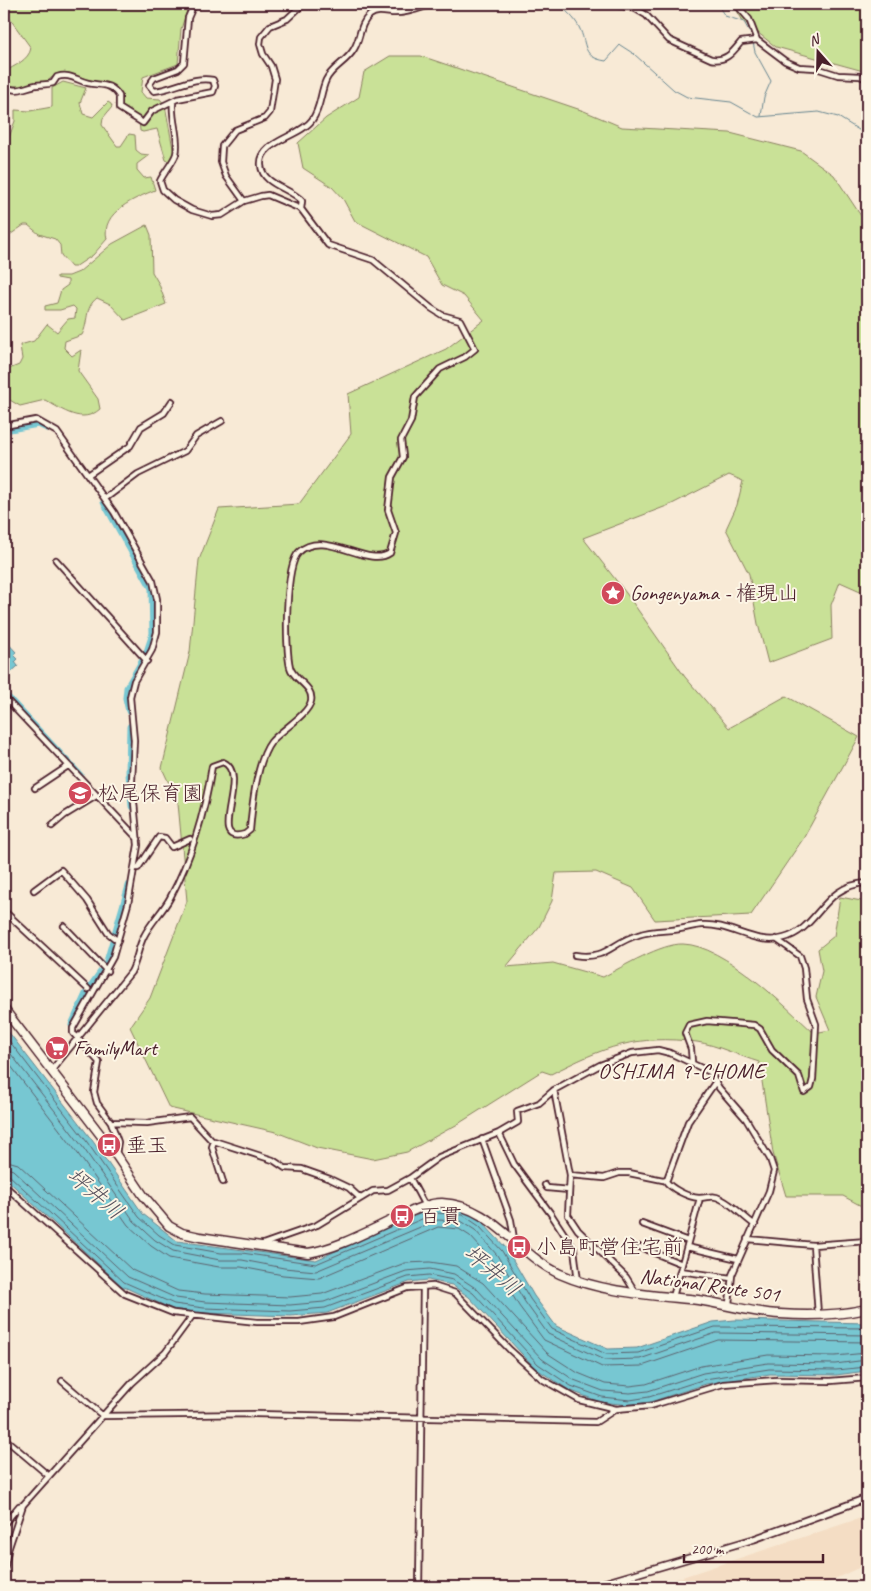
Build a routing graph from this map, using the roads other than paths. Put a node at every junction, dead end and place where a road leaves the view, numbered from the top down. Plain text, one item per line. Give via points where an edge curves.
1 (194, 4) edge
2 (303, 4) edge
3 (432, 4) edge
4 (612, 4) edge
5 (736, 4) edge
6 (757, 40) junction
7 (867, 79) edge
8 (4, 87) edge
9 (173, 103) junction
10 (244, 201) junction
11 (301, 210) junction
12 (172, 401) dead end
13 (222, 420) dead end
14 (4, 426) edge
15 (88, 475) junction
16 (106, 498) junction
17 (56, 560) dead end
18 (146, 660) junction
19 (4, 696) edge
20 (68, 766) junction
21 (35, 788) dead end
22 (96, 796) junction
23 (52, 826) dead end
24 (138, 839) junction
25 (190, 839) dead end
26 (135, 868) junction
27 (867, 883) edge
28 (34, 890) dead end
29 (4, 911) edge
30 (64, 926) dead end
31 (776, 939) junction
32 (116, 940) junction
33 (575, 955) dead end
34 (104, 969) junction
35 (88, 989) dead end
36 (4, 1009) edge
37 (78, 1040) junction
38 (692, 1062) junction
39 (51, 1071) junction
40 (716, 1081) junction
41 (554, 1090) junction
42 (111, 1122) junction
43 (499, 1133) junction
44 (482, 1139) junction
45 (213, 1142) junction
46 (116, 1155) junction
47 (570, 1175) junction
48 (410, 1178) junction
49 (665, 1180) junction
50 (223, 1182) dead end
51 (4, 1185) edge
52 (545, 1185) dead end
53 (569, 1190) junction
54 (360, 1198) junction
55 (700, 1198) junction
56 (425, 1206) junction
57 (642, 1224) dead end
58 (755, 1225) junction
59 (747, 1239) junction
60 (688, 1241) junction
61 (867, 1241) edge
62 (515, 1243) junction
63 (813, 1245) junction
64 (258, 1246) junction
65 (640, 1247) dead end
66 (687, 1247) junction
67 (738, 1259) junction
68 (682, 1264) junction
69 (680, 1271) junction
70 (731, 1278) junction
71 (578, 1281) junction
72 (423, 1286) junction
73 (636, 1293) junction
74 (673, 1297) junction
75 (729, 1304) junction
76 (867, 1309) edge
77 (818, 1314) junction
78 (193, 1316) junction
79 (867, 1378) edge
80 (62, 1382) dead end
81 (616, 1409) junction
82 (103, 1416) junction
83 (422, 1419) junction
84 (4, 1438) edge
85 (49, 1476) junction
86 (867, 1498) edge
87 (23, 1505) junction
88 (4, 1524) edge
89 (4, 1571) edge
90 (419, 1587) edge
91 (591, 1587) edge

1 - 9 street via 188,18 184,63 178,69 154,78 149,85 154,91 163,90 197,78 213,80 215,86 213,92 177,99
2 - 10 street via 287,20 270,26 261,37 263,54 275,79 270,112 264,118 235,130 222,146 221,162 226,176
3 - 11 street via 404,12 377,12 367,18 355,49 326,80 317,112 306,128 273,144 262,154 261,166 266,177 296,194 302,201
4 - 6 street via 634,8 670,40 711,59 727,57 741,42
5 - 6 street via 749,19
6 - 7 street via 799,67
8 - 9 street via 16,92 70,76 87,83 103,84 119,96 119,108 143,123 152,111
9 - 10 street via 177,145 175,156 160,181 163,190 192,210 212,216 222,215
10 - 11 street via 268,195
11 - 37 street via 328,245 373,260 431,308 460,320 475,349 440,369 414,397 412,421 401,440 402,457 392,477 388,510 396,533 390,553 380,557 315,544 305,547 292,562 287,625 290,668 307,688 311,702 266,750 253,794 250,830 245,834 234,835 228,832 226,825 232,799 232,768 223,762 212,766 205,807 188,860 170,899 145,934 131,972
12 - 15 street via 164,412 142,427 130,446
13 - 16 street via 196,436 185,451 138,474
14 - 15 street via 27,420 50,426 65,440
15 - 16 street
16 - 18 street via 156,588 157,632
17 - 18 street
18 - 24 street via 134,680 130,697 134,740 132,782
19 - 20 street
20 - 21 street
20 - 22 street
22 - 23 street
22 - 24 street
24 - 26 street
25 - 26 street via 172,848 165,838 158,837
26 - 32 street
27 - 31 street via 838,891 793,934
28 - 32 street via 61,870
29 - 35 street
30 - 34 street
31 - 33 street via 747,937 702,925 637,935 592,958
31 - 38 street via 800,956 804,968 807,999 816,1024 811,1087 804,1092 799,1076 772,1050 760,1028 754,1025 708,1021 689,1025 685,1033
32 - 34 street
34 - 37 street via 74,1028 73,1033
36 - 39 highway, National Route 501
37 - 39 street
37 - 42 street via 99,1062 94,1092 97,1103
38 - 40 street via 710,1072
38 - 41 street via 658,1050 632,1053 600,1065
39 - 46 highway, National Route 501
40 - 49 street via 688,1122
40 - 58 street via 746,1119 772,1165 773,1180
41 - 43 street via 539,1103 517,1111 518,1122
41 - 47 street
42 - 45 street via 148,1123 190,1117
42 - 46 street via 118,1142
43 - 44 street
43 - 71 street via 514,1164 574,1249
44 - 48 street via 439,1157
44 - 62 street via 511,1220
45 - 50 street
45 - 54 street via 273,1160 285,1168 302,1169 330,1179 349,1188
46 - 64 highway, National Route 501 via 169,1226 182,1233
47 - 49 street via 604,1178 629,1173
47 - 53 street
48 - 54 street via 388,1190 373,1191
48 - 56 street
49 - 55 street via 680,1192
51 - 78 street via 125,1294 173,1313
52 - 53 street via 547,1188
53 - 73 street via 570,1220 626,1277
54 - 64 street via 317,1225
55 - 58 street via 711,1195 719,1198 737,1207
55 - 60 street
56 - 62 highway, National Route 501 via 443,1203 472,1210 484,1216
56 - 64 highway, National Route 501 via 320,1251 308,1253
57 - 60 street
58 - 59 street
59 - 63 street
59 - 67 street
60 - 66 street
61 - 63 street
62 - 71 highway, National Route 501 via 547,1267
63 - 77 street
65 - 68 street
66 - 67 street
66 - 68 street
67 - 70 street
68 - 69 street
69 - 70 street
69 - 74 street
70 - 75 street
71 - 73 highway, National Route 501
72 - 78 street via 388,1294 324,1319 257,1322
72 - 81 street via 455,1293 542,1379 580,1400
72 - 83 street
73 - 74 highway, National Route 501
74 - 75 highway, National Route 501
75 - 77 highway, National Route 501 via 780,1314
76 - 77 highway, National Route 501
78 - 82 street via 165,1353
79 - 81 street via 723,1384 650,1406
80 - 82 street
81 - 83 street via 596,1422
82 - 83 street via 245,1414
82 - 85 street
83 - 90 street
84 - 85 street
85 - 87 street
86 - 91 street via 754,1539
87 - 88 street
87 - 89 street

